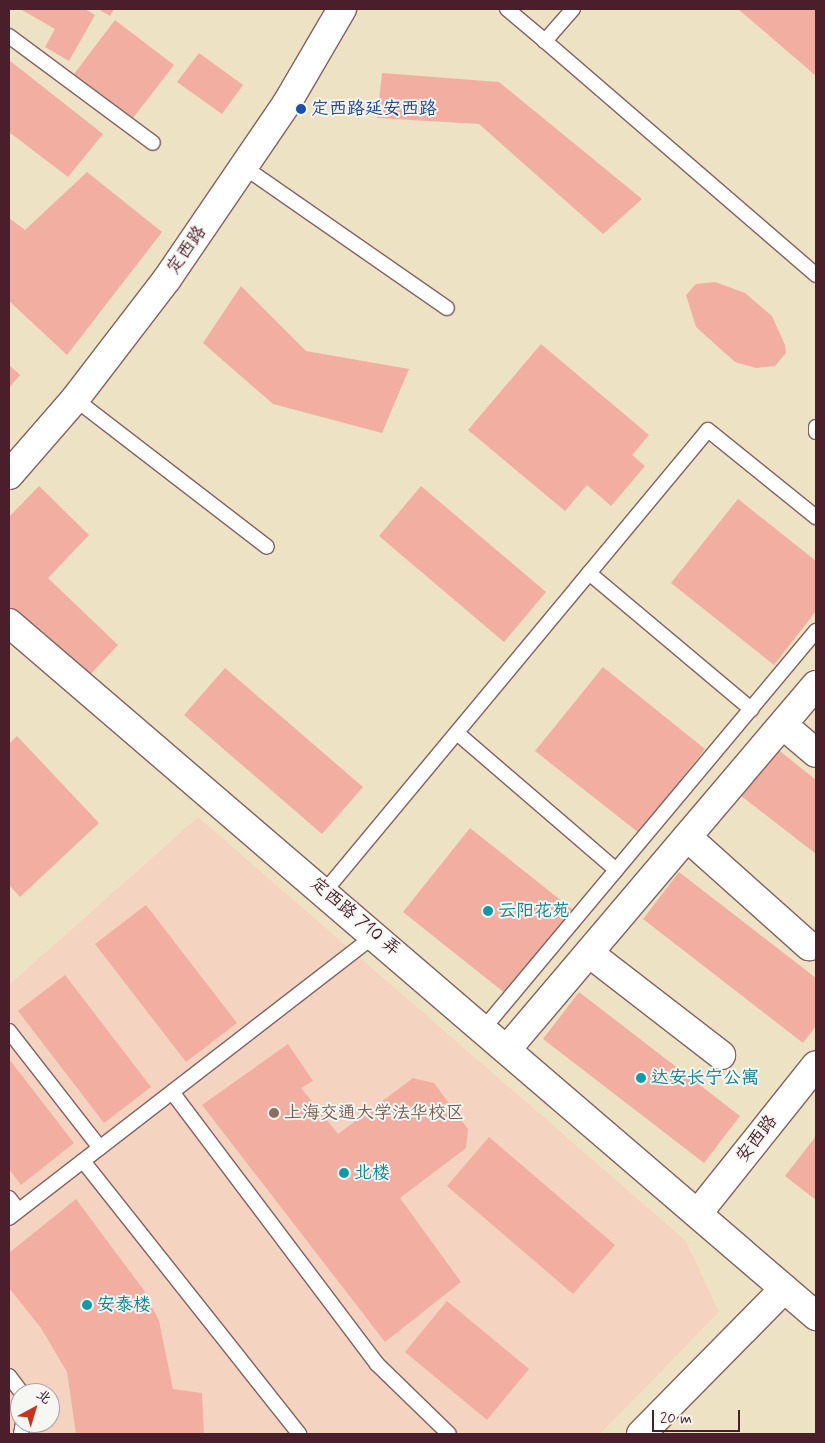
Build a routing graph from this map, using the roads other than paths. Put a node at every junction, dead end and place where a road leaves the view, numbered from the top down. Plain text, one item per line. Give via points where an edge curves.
1 (342, 9) edge
2 (507, 9) edge
3 (573, 9) edge
4 (9, 36) edge
5 (546, 41) junction
6 (153, 143) dead end
7 (244, 167) junction
8 (816, 275) edge
9 (447, 308) dead end
10 (75, 399) junction
11 (816, 426) edge
12 (816, 432) edge
13 (9, 475) edge
14 (816, 517) edge
15 (267, 547) dead end
16 (589, 573) junction
17 (9, 623) edge
18 (816, 631) edge
19 (816, 685) edge
20 (751, 709) junction
21 (783, 725) junction
22 (457, 732) junction
23 (816, 753) edge
24 (687, 837) junction
25 (616, 870) junction
26 (325, 891) junction
27 (376, 934) junction
28 (809, 946) dead end
29 (589, 953) junction
30 (484, 1028) junction
31 (9, 1031) edge
32 (508, 1048) junction
33 (721, 1055) dead end
34 (816, 1065) edge
35 (172, 1092) junction
36 (100, 1148) junction
37 (83, 1161) junction
38 (9, 1198) edge
39 (698, 1213) junction
40 (14, 1214) edge
41 (784, 1289) junction
42 (816, 1316) edge
43 (298, 1434) edge
44 (449, 1434) edge
45 (641, 1434) edge

1 - 7 street, 定西路
2 - 5 lane
3 - 5 lane
4 - 6 lane
5 - 8 lane
7 - 9 lane
7 - 10 street, 定西路 via 167,279
10 - 13 street, 定西路
10 - 15 lane
11 - 12 lane
14 - 16 lane via 708,430
16 - 20 lane
16 - 22 lane
17 - 26 street, 定西路 710 弄
18 - 20 lane
19 - 21 street
20 - 25 lane
21 - 23 street
21 - 24 street
22 - 25 lane
22 - 26 lane
24 - 28 street
24 - 29 street
25 - 30 lane
26 - 27 street, 定西路 710 弄
27 - 30 street, 定西路 710 弄
27 - 35 lane
29 - 32 street
29 - 33 street
30 - 32 street, 定西路 710 弄
31 - 36 lane
32 - 39 street, 定西路 710 弄
34 - 39 street, 安西路
35 - 36 lane
35 - 44 lane via 377,1364
36 - 37 lane
37 - 40 lane
37 - 43 lane
38 - 40 lane
39 - 41 street, 定西路 710 弄
41 - 42 street, 定西路 710 弄
41 - 45 street

